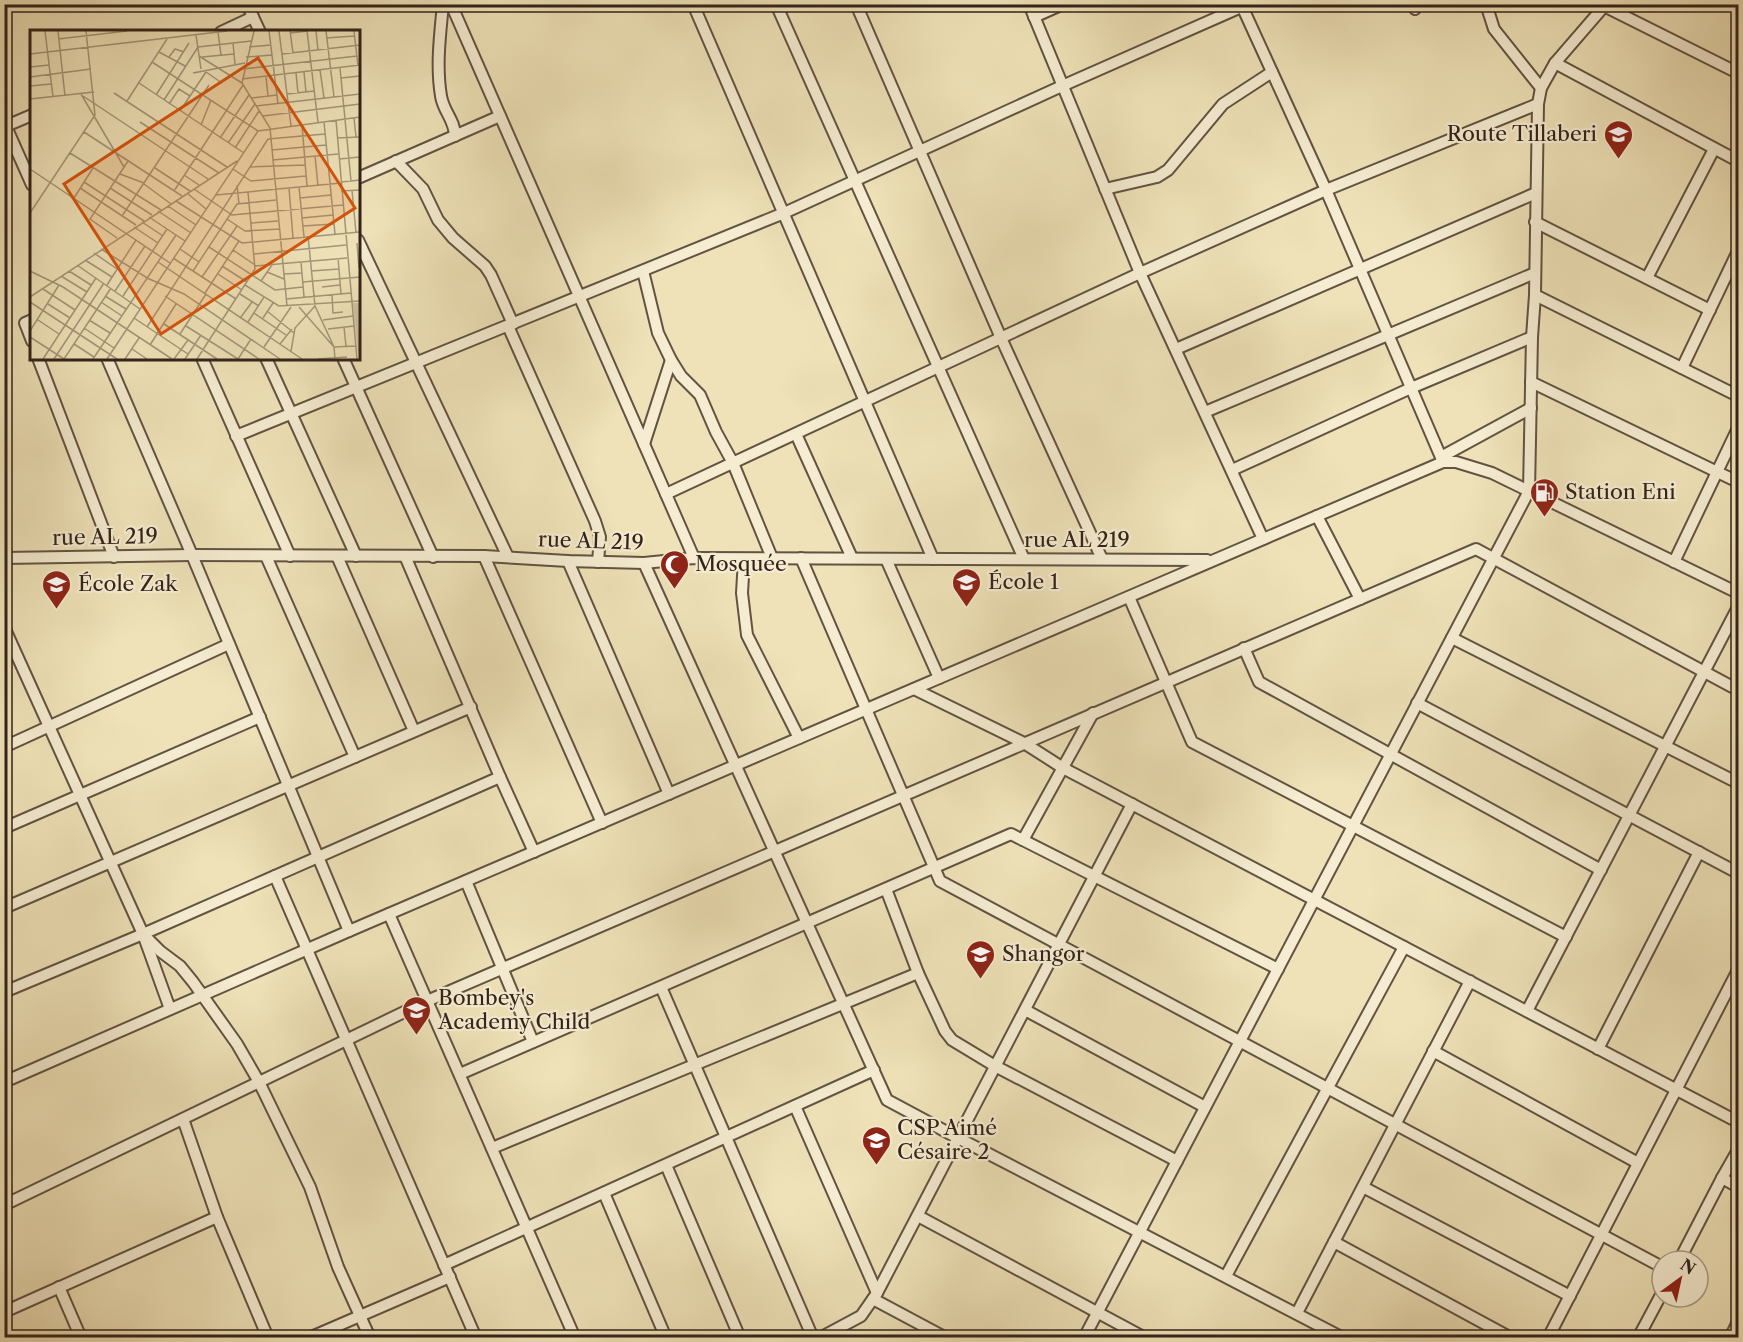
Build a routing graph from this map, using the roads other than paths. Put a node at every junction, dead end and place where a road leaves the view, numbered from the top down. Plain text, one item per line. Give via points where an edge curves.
1 (247, 4) edge
2 (443, 4) edge
3 (451, 4) edge
4 (693, 4) edge
5 (776, 4) edge
6 (856, 4) edge
7 (1029, 4) edge
8 (1063, 4) edge
9 (1486, 4) edge
10 (1605, 5) edge
11 (1244, 6) edge
12 (253, 17) junction
13 (1034, 17) junction
14 (225, 30) edge
15 (259, 30) edge
16 (1555, 63) junction
17 (1272, 72) junction
18 (1738, 73) edge
19 (1062, 86) junction
20 (1541, 88) junction
21 (1538, 104) junction
22 (30, 116) edge
23 (500, 116) junction
24 (5, 124) edge
25 (455, 136) junction
26 (1714, 149) junction
27 (920, 151) junction
28 (396, 161) junction
29 (1738, 161) edge
30 (360, 177) edge
31 (30, 180) edge
32 (855, 181) junction
33 (1105, 189) junction
34 (1326, 190) junction
35 (1536, 193) junction
36 (784, 213) junction
37 (1535, 222) junction
38 (360, 244) edge
39 (1738, 251) edge
40 (1360, 269) junction
41 (643, 271) junction
42 (1140, 273) junction
43 (1535, 273) junction
44 (1647, 278) junction
45 (1535, 295) junction
46 (579, 297) junction
47 (1710, 310) junction
48 (30, 321) edge
49 (510, 325) junction
50 (1388, 335) junction
51 (30, 336) edge
52 (1532, 337) junction
53 (1001, 338) junction
54 (1176, 349) junction
55 (39, 360) edge
56 (108, 360) edge
57 (203, 360) edge
58 (267, 360) edge
59 (344, 360) edge
60 (671, 360) junction
61 (417, 363) junction
62 (938, 368) junction
63 (1682, 368) junction
64 (1531, 382) junction
65 (356, 388) junction
66 (1411, 388) junction
67 (1738, 396) edge
68 (866, 401) junction
69 (1531, 408) junction
70 (1205, 412) junction
71 (291, 414) junction
72 (1738, 428) edge
73 (796, 434) junction
74 (236, 436) junction
75 (644, 444) junction
76 (1442, 459) junction
77 (733, 463) junction
78 (1232, 470) junction
79 (1718, 471) junction
80 (1738, 482) edge
81 (1529, 491) junction
82 (666, 494) junction
83 (1317, 516) junction
84 (1263, 539) junction
85 (192, 555) junction
86 (266, 556) junction
87 (290, 556) junction
88 (337, 556) junction
89 (356, 556) junction
90 (405, 556) junction
91 (433, 556) junction
92 (484, 556) junction
93 (114, 557) junction
94 (508, 557) junction
95 (4, 558) edge
96 (694, 558) junction
97 (772, 558) junction
98 (801, 558) junction
99 (852, 558) junction
100 (744, 559) junction
101 (886, 559) junction
102 (933, 559) junction
103 (1024, 559) junction
104 (1493, 559) junction
105 (1102, 560) junction
106 (1213, 560) junction
107 (567, 561) junction
108 (598, 562) junction
109 (1674, 562) junction
110 (644, 563) junction
111 (1738, 593) edge
112 (1129, 597) junction
113 (1360, 599) junction
114 (1738, 607) edge
115 (4, 627) edge
116 (1452, 638) junction
117 (229, 644) junction
118 (1244, 648) junction
119 (1705, 672) junction
120 (939, 678) junction
121 (1166, 682) junction
122 (914, 689) junction
123 (1738, 690) edge
124 (1418, 703) junction
125 (471, 707) junction
126 (866, 709) junction
127 (1094, 713) junction
128 (260, 717) junction
129 (50, 727) junction
130 (414, 731) junction
131 (799, 738) junction
132 (1024, 743) junction
133 (1666, 746) junction
134 (4, 747) edge
135 (1390, 755) junction
136 (355, 757) junction
137 (736, 765) junction
138 (1063, 768) junction
139 (500, 777) junction
140 (1738, 783) edge
141 (288, 785) junction
142 (669, 794) junction
143 (80, 795) junction
144 (903, 795) junction
145 (1132, 804) junction
146 (1630, 815) junction
147 (602, 822) junction
148 (1353, 826) junction
149 (4, 828) edge
150 (1023, 840) junction
151 (774, 851) junction
152 (534, 852) junction
153 (1699, 852) junction
154 (318, 857) junction
155 (111, 862) junction
156 (934, 868) junction
157 (1601, 870) junction
158 (1738, 873) edge
159 (275, 876) junction
160 (1095, 876) junction
161 (466, 881) junction
162 (886, 889) junction
163 (1314, 900) junction
164 (4, 908) edge
165 (389, 914) junction
166 (807, 923) junction
167 (349, 931) junction
168 (142, 934) junction
169 (1566, 937) junction
170 (1059, 945) junction
171 (1404, 947) junction
172 (307, 949) junction
173 (502, 968) junction
174 (1278, 969) junction
175 (1738, 970) edge
176 (918, 973) junction
177 (1470, 981) junction
178 (662, 987) junction
179 (4, 992) edge
180 (203, 995) junction
181 (428, 1000) junction
182 (843, 1004) junction
183 (170, 1009) junction
184 (1025, 1010) junction
185 (1527, 1011) junction
186 (346, 1040) junction
187 (1240, 1041) junction
188 (533, 1042) junction
189 (1598, 1049) junction
190 (1433, 1051) junction
191 (695, 1064) junction
192 (995, 1066) junction
193 (874, 1070) junction
194 (460, 1074) junction
195 (4, 1082) edge
196 (259, 1082) junction
197 (1328, 1088) junction
198 (1677, 1090) junction
199 (795, 1106) junction
200 (1205, 1107) junction
201 (183, 1119) junction
202 (1738, 1122) edge
203 (1395, 1124) junction
204 (726, 1137) junction
205 (958, 1138) junction
206 (492, 1148) junction
207 (1738, 1150) edge
208 (1177, 1161) junction
209 (1638, 1163) junction
210 (666, 1165) junction
211 (1722, 1178) junction
212 (1363, 1187) junction
213 (1738, 1187) edge
214 (604, 1193) junction
215 (4, 1205) edge
216 (918, 1216) junction
217 (217, 1217) junction
218 (527, 1228) junction
219 (1139, 1232) junction
220 (1602, 1234) junction
221 (1334, 1242) junction
222 (1685, 1249) edge
223 (1650, 1260) edge
224 (444, 1265) junction
225 (1226, 1276) junction
226 (450, 1277) junction
227 (59, 1287) junction
228 (875, 1296) junction
229 (1570, 1296) junction
230 (1653, 1309) edge
231 (4, 1312) edge
232 (1097, 1313) junction
233 (1297, 1313) junction
234 (361, 1315) junction
235 (1738, 1322) edge
236 (1326, 1334) edge
237 (81, 1338) edge
238 (268, 1338) edge
239 (309, 1338) edge
240 (370, 1338) edge
241 (476, 1338) edge
242 (575, 1338) edge
243 (666, 1338) edge
244 (740, 1338) edge
245 (813, 1338) edge
246 (820, 1338) edge
247 (946, 1338) edge
248 (1084, 1338) edge
249 (1145, 1338) edge
250 (1343, 1338) edge
251 (1511, 1338) edge
252 (1548, 1338) edge
253 (1638, 1338) edge
254 (1730, 1338) edge

1 - 12 street
2 - 25 street via 439,79 441,99 455,127
3 - 23 street
4 - 36 street
5 - 32 street
6 - 27 street
7 - 13 street
8 - 13 street
9 - 20 street via 1494,29
10 - 16 street
10 - 18 street
11 - 17 street
11 - 19 street
12 - 14 street
12 - 15 street
13 - 19 street
16 - 20 street
16 - 26 street
17 - 33 street via 1223,104 1167,170 1157,177
17 - 34 street
19 - 27 street
19 - 33 street
20 - 21 street
21 - 34 street
21 - 35 street
22 - 24 street
23 - 25 street
23 - 46 street
24 - 31 street
25 - 28 street
26 - 29 street
26 - 44 street
27 - 32 street
27 - 53 street
28 - 30 street
28 - 49 street via 423,189 438,220 453,238 485,266
32 - 36 street
32 - 62 street
33 - 42 street
34 - 40 street
34 - 42 street
35 - 37 street
35 - 40 street
36 - 41 street
36 - 68 street
37 - 43 street
37 - 44 street
38 - 61 street
39 - 47 street
40 - 50 street
40 - 54 street
41 - 46 street
41 - 60 street via 658,333
42 - 53 street
42 - 54 street
43 - 45 street
43 - 50 street
44 - 47 street
45 - 52 street
45 - 63 street
46 - 49 street
46 - 75 street
47 - 63 street
48 - 51 street via 25,323
49 - 61 street
49 - 108 street via 595,521 600,537
50 - 66 street
50 - 70 street
52 - 64 street
52 - 66 street
53 - 62 street
53 - 105 street
54 - 70 street
55 - 93 street
56 - 85 street
57 - 74 street
58 - 71 street
59 - 65 street
60 - 75 street
60 - 77 street via 700,395
61 - 65 street
61 - 94 street
62 - 68 street
62 - 103 street
63 - 67 street
64 - 69 street
64 - 79 street
65 - 71 street
65 - 91 street
66 - 76 street
66 - 78 street
68 - 73 street
68 - 102 street
69 - 76 street
69 - 81 street
70 - 78 street
71 - 74 street
71 - 89 street
72 - 79 street
73 - 77 street
73 - 99 street
74 - 87 street
75 - 82 street
76 - 81 street via 1492,473
76 - 83 street
77 - 82 street
77 - 97 street
78 - 84 street
79 - 80 street
79 - 109 street
81 - 104 street
81 - 109 street
82 - 96 street
83 - 84 street
83 - 113 street
84 - 106 street
85 - 86 street, rue AL 219
85 - 93 street, rue AL 219
85 - 117 street
86 - 87 street, rue AL 219
86 - 136 street
87 - 88 street, rue AL 219
88 - 89 street, rue AL 219
88 - 130 street
89 - 90 street, rue AL 219
90 - 91 street, rue AL 219
90 - 125 street
91 - 92 street, rue AL 219
92 - 94 street, rue AL 219
92 - 147 street
93 - 95 street, rue AL 219
94 - 107 street, rue AL 219
96 - 100 street, rue AL 219
96 - 110 street, rue AL 219
97 - 98 street, rue AL 219
97 - 100 street, rue AL 219
98 - 99 street, rue AL 219
98 - 126 street
99 - 101 street, rue AL 219
100 - 131 street via 742,593 747,635
101 - 102 street, rue AL 219
101 - 120 street
102 - 103 street, rue AL 219
103 - 105 street, rue AL 219
104 - 113 street via 1476,549
104 - 116 street
104 - 119 street
105 - 106 street, rue AL 219
106 - 112 street
107 - 108 street, rue AL 219
107 - 142 street
108 - 110 street, rue AL 219
109 - 111 street
110 - 137 street
112 - 120 street
112 - 121 street
113 - 118 street
114 - 119 street
115 - 129 street
116 - 124 street
116 - 133 street
117 - 128 street
117 - 129 street
118 - 121 street
118 - 135 street via 1259,682
119 - 123 street
119 - 133 street
120 - 122 street
121 - 127 street
121 - 148 street via 1192,742
122 - 126 street
122 - 132 street
124 - 135 street
124 - 146 street
125 - 130 street
125 - 139 street
126 - 131 street
126 - 144 street
127 - 132 street
127 - 138 street
128 - 141 street
128 - 143 street
129 - 134 street
129 - 143 street
130 - 136 street
131 - 137 street
132 - 138 street
132 - 144 street
133 - 140 street
133 - 146 street
135 - 148 street
135 - 157 street
136 - 141 street
137 - 142 street
137 - 151 street
138 - 145 street
138 - 150 street
139 - 152 street
139 - 154 street
141 - 154 street
141 - 155 street
142 - 147 street
143 - 149 street
143 - 155 street
144 - 151 street
144 - 156 street
145 - 160 street
145 - 163 street
146 - 153 street
146 - 157 street
147 - 152 street
148 - 163 street
148 - 169 street
150 - 156 street via 1011,834
150 - 160 street
151 - 166 street
151 - 173 street
152 - 161 street
153 - 158 street
153 - 189 street
154 - 159 street
154 - 167 street
155 - 164 street
155 - 168 street
156 - 162 street
156 - 170 street via 940,881
157 - 169 street
159 - 168 street
159 - 172 street
160 - 170 street
160 - 174 street
161 - 165 street
161 - 173 street
162 - 166 street
162 - 176 street
163 - 171 street
163 - 174 street
165 - 167 street
165 - 181 street
166 - 178 street
166 - 182 street
167 - 172 street
168 - 179 street
168 - 180 street via 180,966
168 - 183 street
169 - 185 street
170 - 184 street
170 - 187 street
171 - 177 street
171 - 197 street
172 - 180 street
172 - 186 street
173 - 181 street
173 - 188 street
174 - 187 street
175 - 198 street
176 - 182 street
176 - 192 street via 952,1040
177 - 185 street
177 - 190 street
178 - 188 street
178 - 191 street
180 - 183 street
180 - 196 street
181 - 186 street
181 - 194 street
182 - 191 street
182 - 193 street
183 - 195 street
184 - 192 street
184 - 200 street
185 - 189 street
186 - 196 street
186 - 224 street
187 - 197 street
187 - 200 street
188 - 194 street
189 - 198 street
190 - 203 street
190 - 209 street
191 - 204 street
191 - 206 street
192 - 205 street
192 - 208 street
193 - 199 street
193 - 205 street via 887,1100
194 - 206 street
196 - 201 street
196 - 234 street via 310,1187 338,1267
197 - 203 street
197 - 225 street
198 - 202 street
198 - 209 street
199 - 204 street
199 - 228 street
200 - 208 street
201 - 215 street
201 - 217 street
203 - 212 street
203 - 220 street
204 - 210 street
204 - 245 street
205 - 216 street
205 - 219 street
206 - 218 street
207 - 211 street
208 - 219 street
209 - 220 street
210 - 214 street
210 - 244 street
211 - 213 street
211 - 222 street
212 - 221 street
212 - 229 street
214 - 218 street
214 - 243 street
216 - 228 street
216 - 232 street
217 - 227 street
217 - 238 street
218 - 224 street
218 - 242 street
219 - 225 street
219 - 232 street
220 - 223 street
220 - 229 street
221 - 233 street
221 - 251 street
224 - 226 street
225 - 233 street
226 - 234 street
226 - 241 street
227 - 231 street
227 - 237 street
228 - 246 street via 861,1316
228 - 247 street
229 - 252 street
230 - 253 street
232 - 248 street
232 - 249 street
233 - 236 street
234 - 239 street
234 - 240 street
235 - 254 street
236 - 250 street

